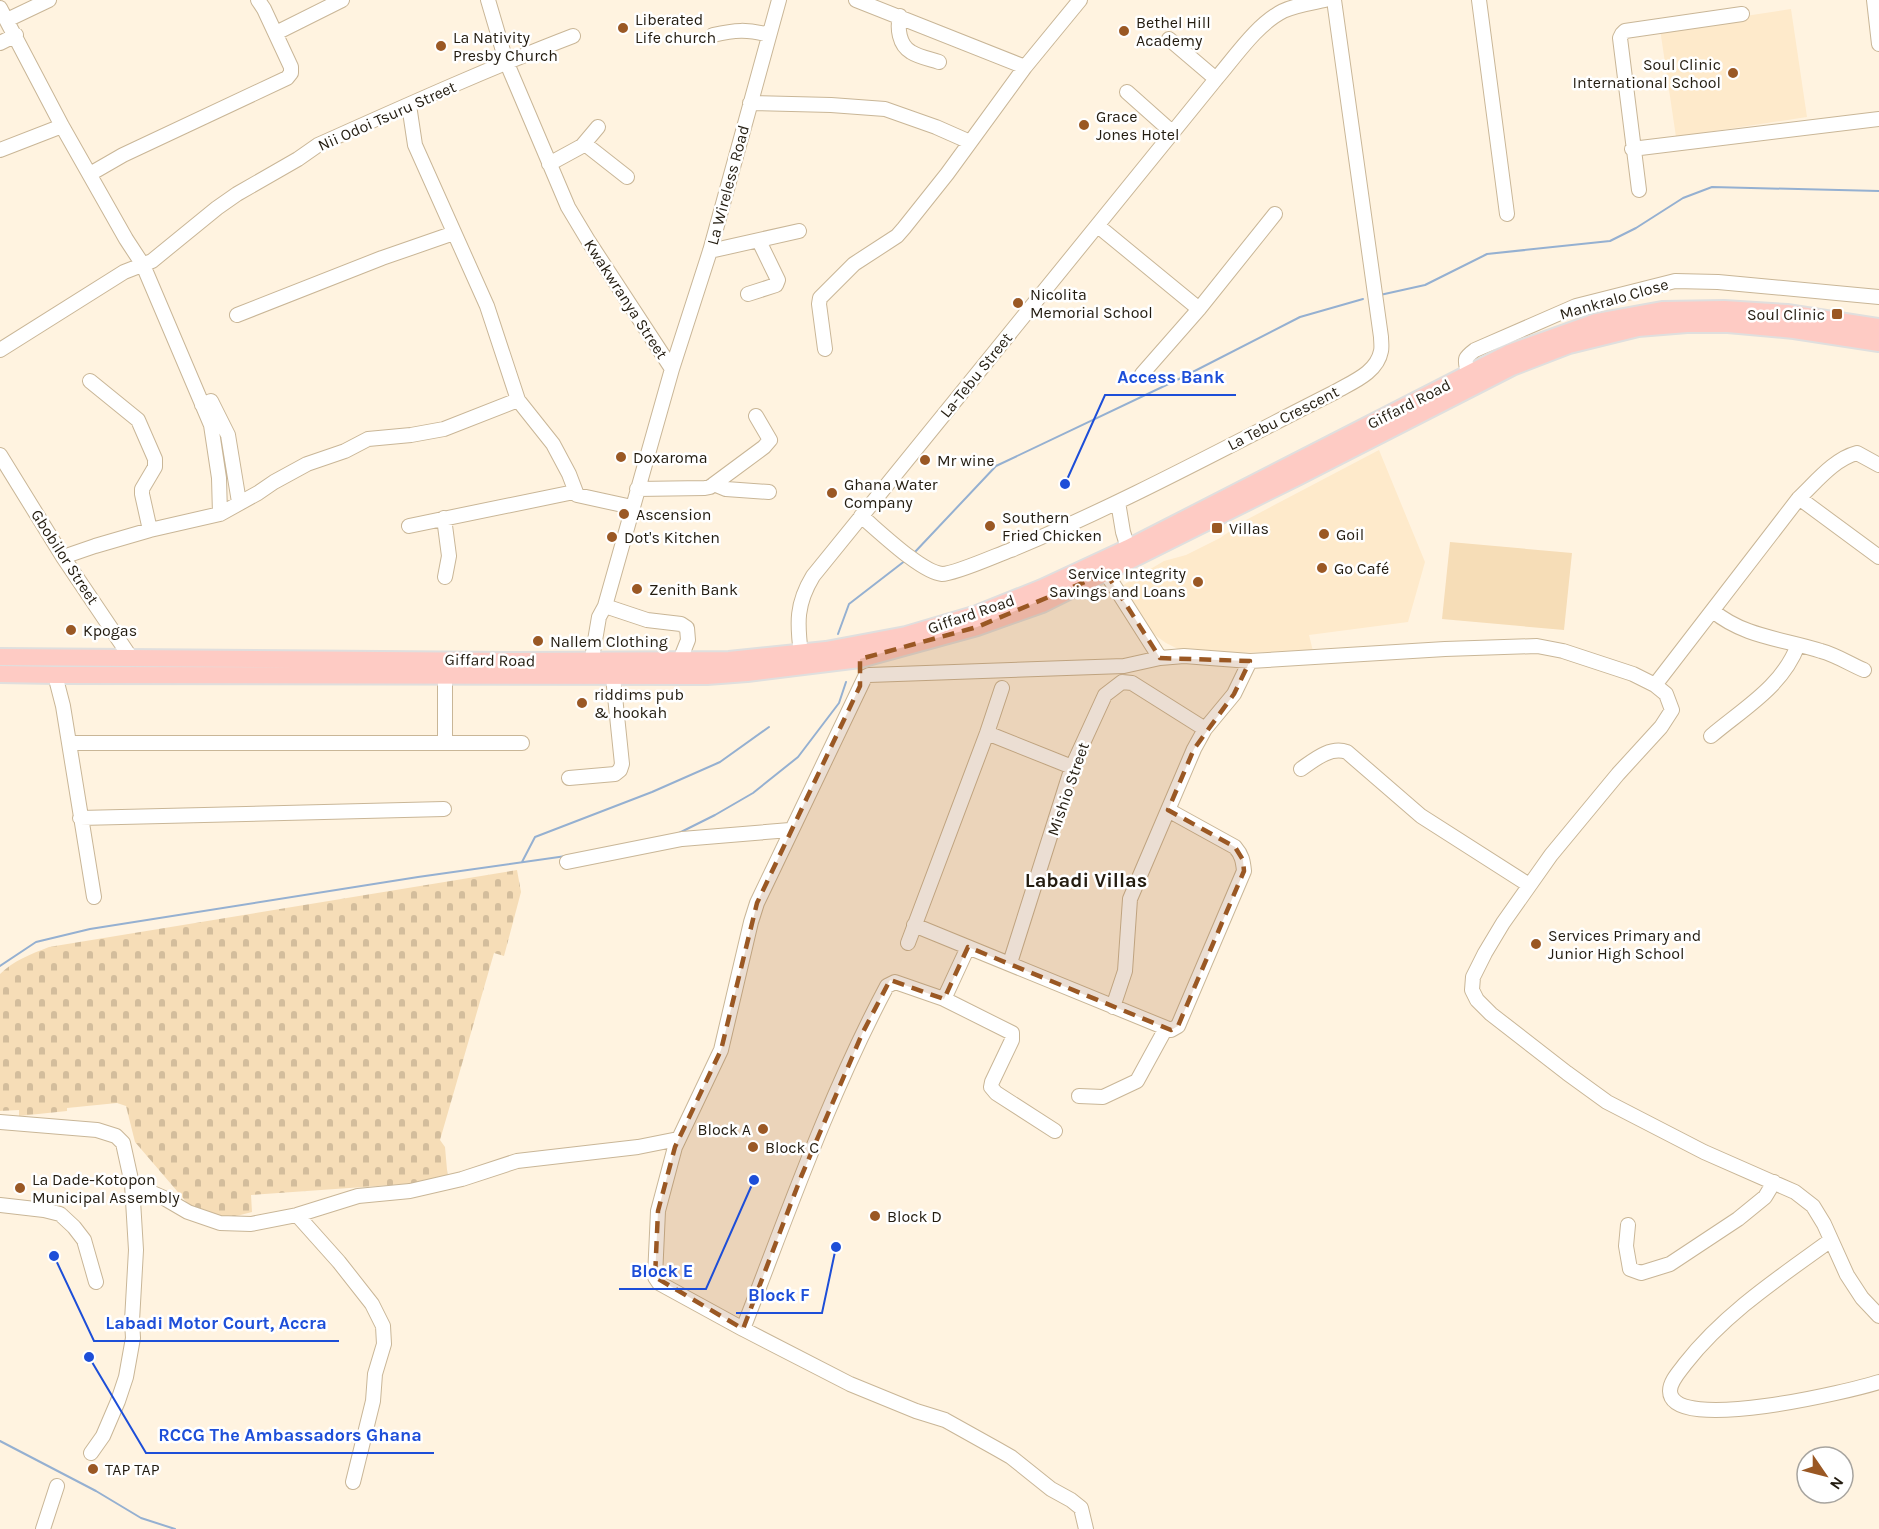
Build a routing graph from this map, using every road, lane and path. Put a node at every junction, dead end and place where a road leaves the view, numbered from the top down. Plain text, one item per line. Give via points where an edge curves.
1 (49, 0) edge
2 (258, 0) edge
3 (342, 0) edge
4 (488, 0) edge
5 (779, 0) edge
6 (856, 0) edge
7 (1080, 0) edge
8 (1324, 0) edge
9 (1334, 0) edge
10 (1479, 0) edge
11 (1874, 0) edge
12 (874, 3) edge
13 (1281, 6) edge
14 (4, 14) edge
15 (1742, 14) dead end
16 (900, 16) junction
17 (1877, 19) edge
18 (276, 33) junction
19 (16, 35) junction
20 (769, 35) junction
21 (573, 36) dead end
22 (713, 36) dead end
23 (1170, 39) dead end
24 (0, 43) edge
25 (1879, 44) edge
26 (506, 61) junction
27 (939, 62) dead end
28 (1025, 67) junction
29 (1216, 79) junction
30 (1127, 92) dead end
31 (750, 103) junction
32 (409, 105) junction
33 (1879, 119) edge
34 (62, 126) junction
35 (598, 127) dead end
36 (1173, 133) junction
37 (970, 142) junction
38 (585, 144) junction
39 (1632, 149) junction
40 (0, 150) edge
41 (549, 164) junction
42 (90, 174) junction
43 (627, 177) dead end
44 (1639, 190) dead end
45 (1275, 214) dead end
46 (1507, 214) dead end
47 (1098, 226) junction
48 (799, 231) dead end
49 (454, 233) junction
50 (759, 241) junction
51 (710, 251) junction
52 (143, 265) junction
53 (748, 294) dead end
54 (1879, 297) edge
55 (1199, 309) junction
56 (237, 315) dead end
57 (1879, 327) edge
58 (1879, 343) edge
59 (825, 349) dead end
60 (0, 350) edge
61 (672, 369) junction
62 (1142, 374) dead end
63 (1468, 374) junction
64 (90, 381) dead end
65 (518, 400) junction
66 (202, 405) junction
67 (756, 416) dead end
68 (2, 463) edge
69 (1879, 465) edge
70 (714, 484) junction
71 (637, 489) junction
72 (574, 492) junction
73 (769, 492) dead end
74 (1799, 498) junction
75 (239, 502) junction
76 (1118, 502) junction
77 (632, 507) junction
78 (220, 514) junction
79 (861, 516) junction
80 (444, 518) junction
81 (409, 526) dead end
82 (150, 530) junction
83 (1128, 548) junction
84 (63, 557) junction
85 (1879, 557) edge
86 (1106, 573) junction
87 (445, 577) dead end
88 (605, 606) junction
89 (1713, 611) junction
90 (1798, 645) junction
91 (801, 654) junction
92 (0, 657) edge
93 (131, 658) junction
94 (1160, 658) junction
95 (860, 659) junction
96 (680, 660) junction
97 (1250, 661) junction
98 (599, 669) junction
99 (1864, 670) dead end
100 (0, 674) edge
101 (55, 675) junction
102 (445, 677) junction
103 (861, 684) junction
104 (1655, 685) junction
105 (1002, 688) dead end
106 (1205, 729) junction
107 (987, 733) junction
108 (1711, 735) dead end
109 (445, 742) junction
110 (69, 743) junction
111 (522, 743) dead end
112 (1072, 767) junction
113 (1302, 769) dead end
114 (569, 778) dead end
115 (444, 809) dead end
116 (1168, 810) junction
117 (80, 818) junction
118 (790, 830) junction
119 (567, 862) dead end
120 (1529, 885) junction
121 (94, 897) dead end
122 (914, 925) junction
123 (908, 943) dead end
124 (968, 947) junction
125 (1010, 963) junction
126 (944, 999) junction
127 (1113, 1006) junction
128 (1166, 1028) junction
129 (1079, 1096) dead end
130 (0, 1122) edge
131 (1055, 1131) dead end
132 (678, 1139) junction
133 (1774, 1182) junction
134 (132, 1184) junction
135 (0, 1204) edge
136 (297, 1215) junction
137 (1628, 1225) dead end
138 (1831, 1240) junction
139 (96, 1282) dead end
140 (1879, 1316) edge
141 (743, 1329) junction
142 (1879, 1382) edge
143 (91, 1453) dead end
144 (353, 1482) dead end
145 (57, 1486) dead end
146 (43, 1529) edge
147 (1086, 1529) edge

1 - 14 street
2 - 18 street
3 - 18 street
4 - 26 street, Kwakwranya Street
5 - 20 street, La Wireless Road
6 - 12 street
7 - 28 street
8 - 13 street, La-Tebu Street
9 - 76 street, La Tebu Crescent via 1381,337 1376,364 1335,392
10 - 46 street
11 - 17 street
12 - 16 street
13 - 29 street, La-Tebu Street
14 - 19 street
15 - 39 street via 1622,33
16 - 27 street via 900,37 908,51
16 - 28 street
17 - 25 street
18 - 42 street via 291,67 287,78
19 - 24 street
19 - 34 street
20 - 22 street via 750,30
20 - 31 street, La Wireless Road
21 - 26 street, Nii Odoi Tsuru Street
23 - 29 street
26 - 32 street, Nii Odoi Tsuru Street
26 - 41 street, Kwakwranya Street
28 - 37 street
29 - 36 street, La-Tebu Street
30 - 36 street
31 - 37 street via 885,109
31 - 51 street, La Wireless Road
32 - 49 street via 415,146
32 - 52 street, Nii Odoi Tsuru Street via 318,145 237,194
33 - 39 street
34 - 40 street
34 - 42 street
35 - 38 street
36 - 47 street, La-Tebu Street
37 - 59 street via 897,236 854,264 820,298
38 - 41 street
38 - 43 street
39 - 44 street
41 - 61 street, Kwakwranya Street via 589,242
42 - 52 street
45 - 55 street
47 - 55 street
47 - 79 street, La-Tebu Street
48 - 50 street
49 - 56 street
49 - 65 street via 487,306
50 - 51 street
50 - 53 street via 778,280 776,285
51 - 61 street, La Wireless Road
52 - 60 street, Nii Odoi Tsuru Street via 124,272
52 - 66 street
54 - 63 street, Mankralo Close via 1675,281 1576,306 1475,350 1465,360
55 - 62 street
57 - 63 main road, Giffard Road via 1787,313 1662,310 1596,322 1558,334
58 - 86 main road, Giffard Road via 1794,330 1687,324 1638,328 1569,345 1512,367
61 - 71 street, Kwakwranya Street
63 - 83 main road, Giffard Road
64 - 82 street via 135,417 155,459 155,467 142,489
65 - 72 street via 553,444
65 - 75 street via 444,429 368,439 307,464
66 - 75 street via 211,401 228,435
66 - 78 street via 215,448
67 - 70 street via 770,440
68 - 84 street, Gbobilor Street
69 - 74 street via 1857,453 1847,455
70 - 71 street via 705,488
70 - 73 street via 726,489
71 - 77 street, Kwakwranya Street
72 - 77 street
72 - 80 street
74 - 85 street
74 - 89 street
75 - 78 street
76 - 79 street, La Tebu Crescent via 945,574 920,565
76 - 83 street
77 - 88 street, Kwakwranya Street
78 - 82 street
79 - 91 street, La-Tebu Street via 813,576 801,598 797,621
80 - 81 street
80 - 87 street via 449,556
82 - 84 street
83 - 91 main road, Giffard Road via 977,614 906,635
84 - 93 street, Gbobilor Street
86 - 94 street
86 - 95 main road, Giffard Road via 1042,604 977,627
88 - 96 street via 687,628 688,640
88 - 98 street, Kwakwranya Street
89 - 90 street via 1753,633
89 - 104 street
90 - 99 street via 1823,651
90 - 108 street via 1785,670 1757,700
91 - 96 main road, Giffard Road
92 - 93 main road, Giffard Road
93 - 98 main road, Giffard Road via 516,661
94 - 97 street
94 - 103 street via 1124,666 869,675
95 - 98 main road, Giffard Road via 707,676
95 - 103 street
96 - 98 main road, Giffard Road
97 - 104 street via 1537,646 1601,663
97 - 106 street via 1234,694
98 - 102 main road, Giffard Road
98 - 114 street, Kwakwranya Street via 622,764 615,774
100 - 101 main road, Giffard Road
101 - 102 main road, Giffard Road
101 - 110 street
102 - 109 street
103 - 118 street
104 - 120 street via 1666,694 1672,710
105 - 107 street
106 - 112 street, Mishio Street via 1132,683 1122,682 1105,695
106 - 116 street
107 - 112 street
107 - 122 street
109 - 110 street
109 - 111 street
110 - 117 street
112 - 125 street, Mishio Street
113 - 120 street via 1321,755 1340,749 1347,752 1421,816
115 - 117 street
116 - 127 street via 1130,899 1125,971
116 - 128 street via 1235,847 1244,871 1178,1026
117 - 121 street
118 - 119 street via 682,839
118 - 132 street via 754,913 721,1050
120 - 133 street via 1473,977 1472,990 1477,1000 1607,1102 1704,1152
122 - 123 street
122 - 124 street
124 - 125 street
124 - 126 street
125 - 127 street
126 - 131 street via 1012,1033 992,1087
126 - 141 street via 895,982 887,986 861,1034 801,1176
127 - 128 street
128 - 129 street via 1137,1081 1103,1097
130 - 134 street via 97,1130 116,1136 123,1143
132 - 136 street via 517,1161 462,1179 410,1191 358,1196
132 - 141 street via 658,1211 655,1277 659,1283
133 - 137 street via 1765,1197 1738,1219 1670,1264 1641,1273 1630,1269
133 - 138 street via 1813,1206
134 - 136 street via 220,1223 251,1224
134 - 143 street via 136,1250 133,1338 118,1401
135 - 139 street via 60,1214 84,1240
136 - 144 street via 372,1304 383,1326 384,1344
138 - 140 street via 1847,1275
138 - 142 street via 1744,1304 1699,1346 1676,1375 1670,1390 1672,1398 1691,1408 1716,1411 1783,1404
141 - 147 street via 850,1384 945,1420 1011,1457 1051,1490 1081,1508
145 - 146 street

